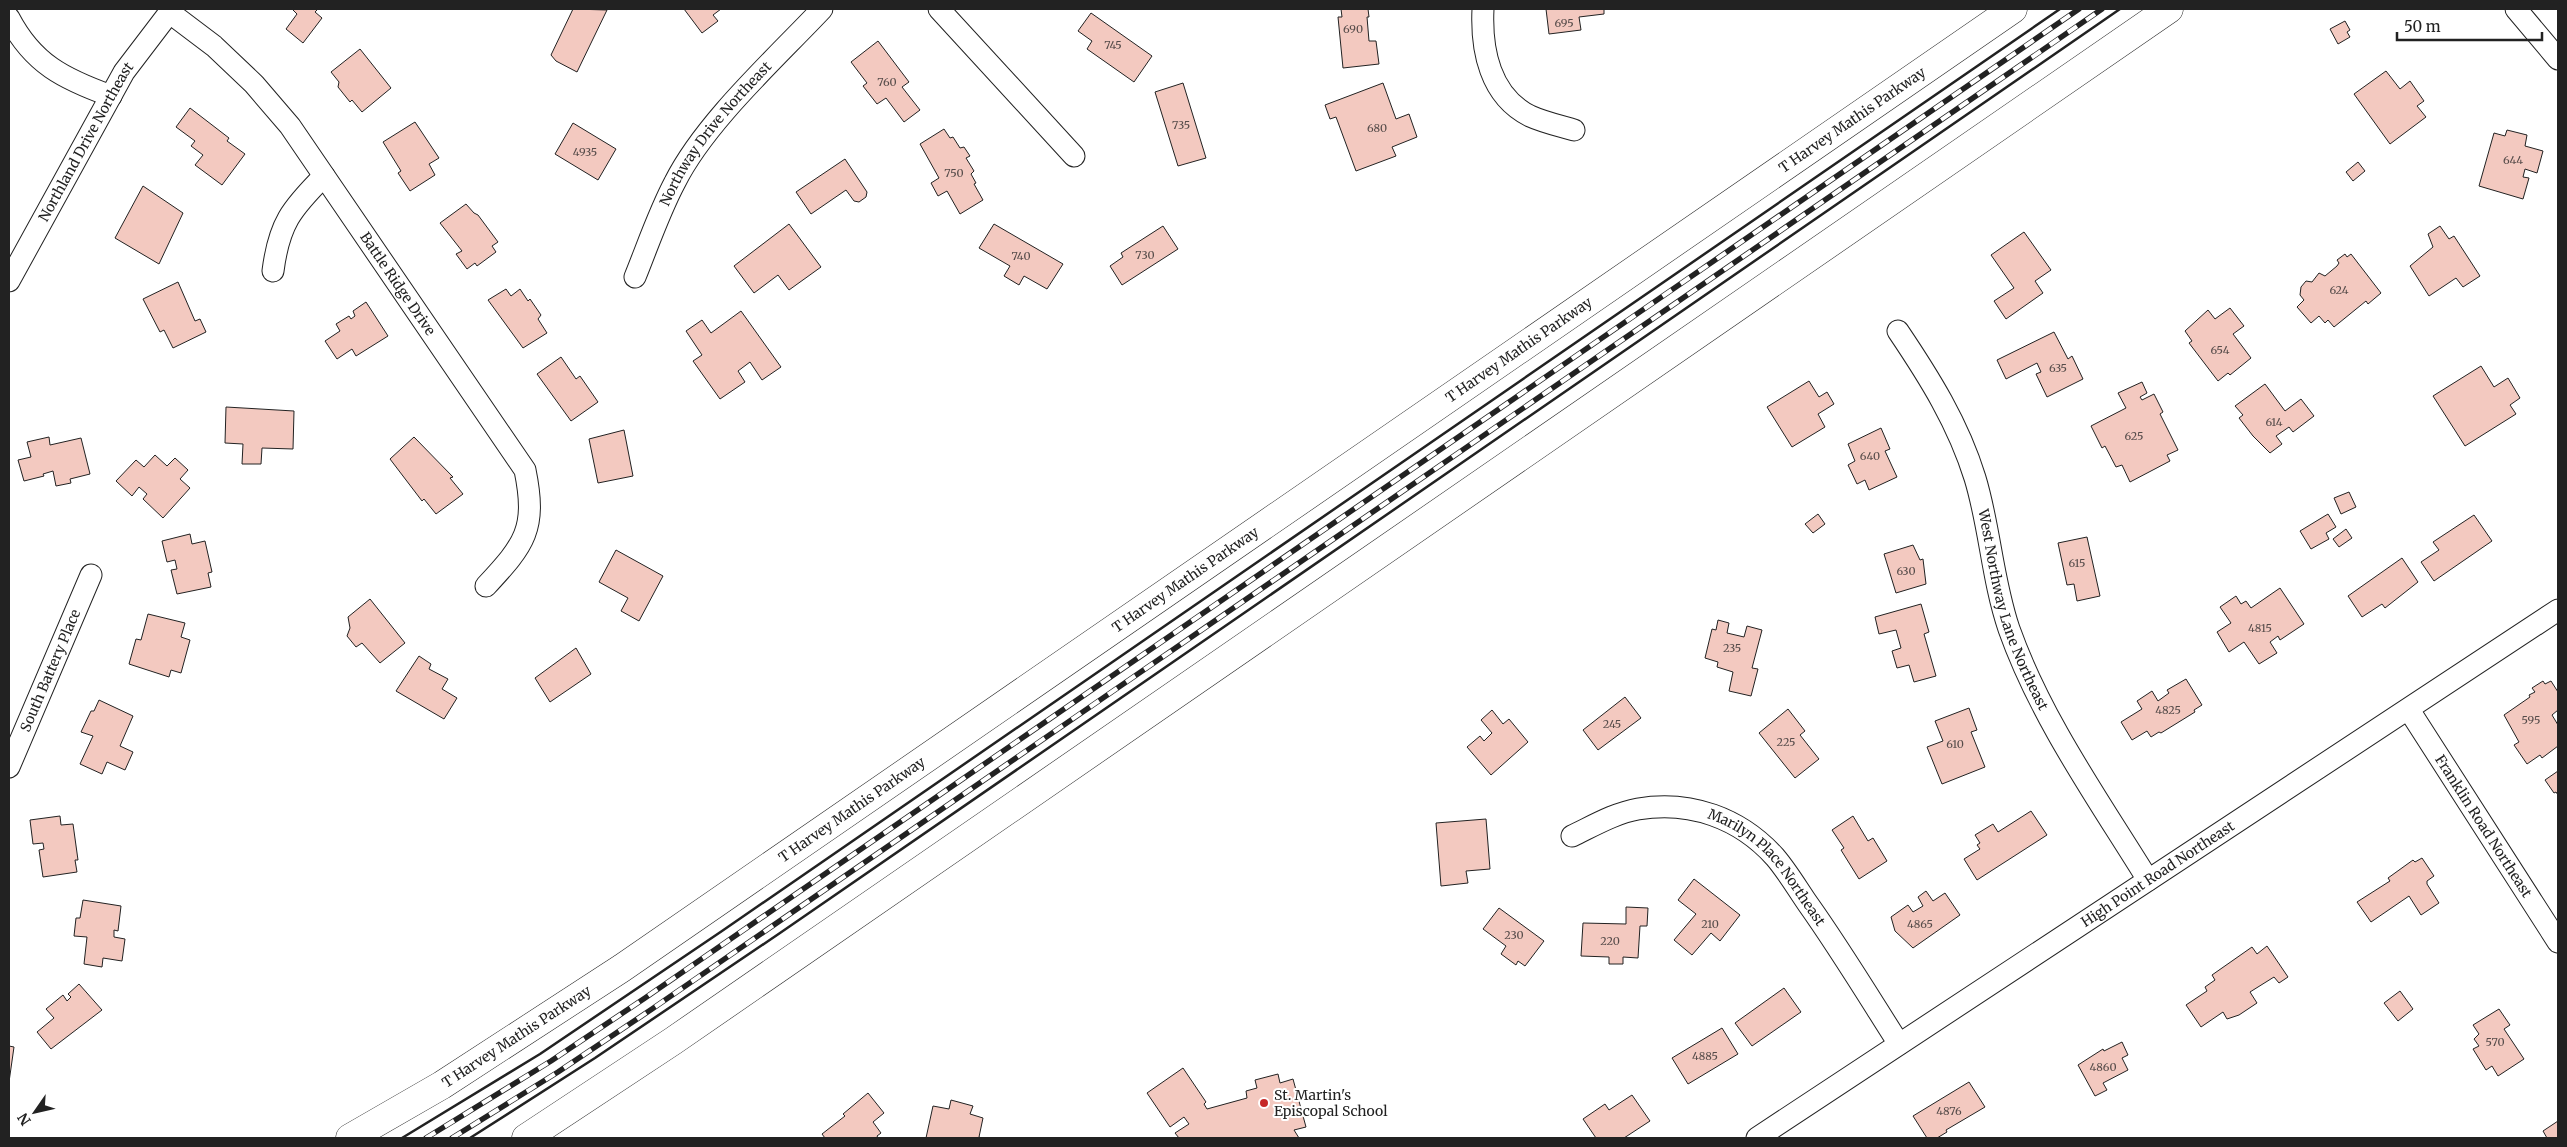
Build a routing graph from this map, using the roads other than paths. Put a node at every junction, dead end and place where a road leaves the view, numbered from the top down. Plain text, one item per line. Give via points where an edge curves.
1 (822, 9) edge
2 (939, 9) edge
3 (1483, 9) edge
4 (2013, 9) edge
5 (2169, 9) edge
6 (2516, 9) edge
7 (170, 10) edge
8 (9, 18) edge
9 (2558, 59) edge
10 (111, 96) junction
11 (1574, 130) dead end
12 (1074, 156) dead end
13 (324, 176) junction
14 (273, 271) dead end
15 (635, 277) dead end
16 (9, 281) edge
17 (1898, 331) dead end
18 (91, 574) dead end
19 (486, 586) dead end
20 (2558, 610) edge
21 (2409, 710) junction
22 (9, 767) edge
23 (1572, 836) dead end
24 (2148, 880) junction
25 (2558, 942) edge
26 (1898, 1044) junction
27 (350, 1138) edge
28 (526, 1138) edge
29 (1757, 1138) edge

1 - 15 street, Northway Drive Northeast via 700,143 675,181
2 - 12 street
3 - 11 street via 1482,28 1487,59 1498,89 1529,116
4 - 27 highway, T Harvey Mathis Parkway via 622,968 442,1085
5 - 28 highway via 672,1042
6 - 9 street
7 - 10 street, Northland Drive Northeast via 124,72
7 - 13 street, Battle Ridge Drive via 254,84 290,126
8 - 10 street via 19,38 43,64 71,81
10 - 16 street, Northland Drive Northeast
13 - 14 street via 286,219 277,243
13 - 19 street, Battle Ridge Drive via 525,470 531,501 526,532 514,556
17 - 24 street, West Northway Lane Northeast via 1950,415 1975,478 1997,588 2024,667 2057,733
18 - 22 street, South Battery Place
20 - 21 street, High Point Road Northeast
21 - 24 street, High Point Road Northeast
21 - 25 street, Franklin Road Northeast
23 - 26 street, Marilyn Place Northeast via 1613,816 1665,806 1697,809 1740,826 1776,858 1836,944
24 - 26 street, High Point Road Northeast
26 - 29 street, High Point Road Northeast

